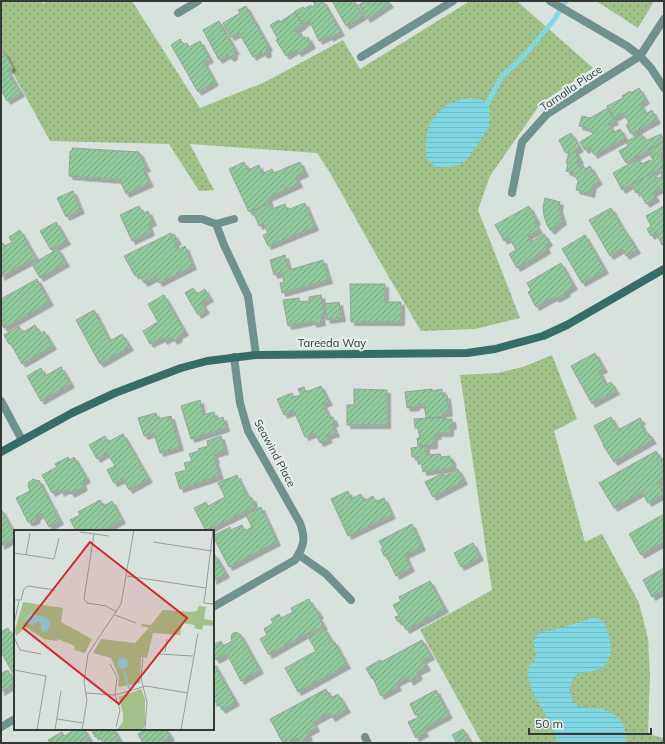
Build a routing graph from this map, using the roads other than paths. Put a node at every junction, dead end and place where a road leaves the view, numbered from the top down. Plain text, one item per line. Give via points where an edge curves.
1 (198, 1) edge
2 (453, 1) edge
3 (550, 1) edge
4 (178, 13) dead end
5 (664, 20) edge
6 (640, 56) junction
7 (361, 57) dead end
8 (664, 88) edge
9 (512, 193) dead end
10 (182, 219) dead end
11 (234, 219) dead end
12 (216, 224) junction
13 (664, 269) edge
14 (256, 354) junction
15 (234, 357) junction
16 (1, 402) edge
17 (22, 440) junction
18 (1, 452) edge
19 (299, 555) junction
20 (351, 600) dead end
21 (214, 606) edge
22 (14, 720) edge
23 (1, 727) edge

1 - 4 street
2 - 7 street
3 - 6 street
5 - 6 street
6 - 8 street
6 - 9 street, Tarnalla Place via 547,114 522,142
10 - 12 street via 202,219
11 - 12 street
12 - 14 street via 248,296
13 - 14 street, Tareeda Way via 567,325 543,336 495,349 467,353
14 - 15 street, Tareeda Way
15 - 17 street, Tareeda Way via 207,361 158,377 72,413
15 - 19 street, Seawind Place via 240,403 248,431 304,533
16 - 17 street
17 - 18 street, Tareeda Way
19 - 20 street via 326,574
19 - 21 street via 295,560
22 - 23 street

